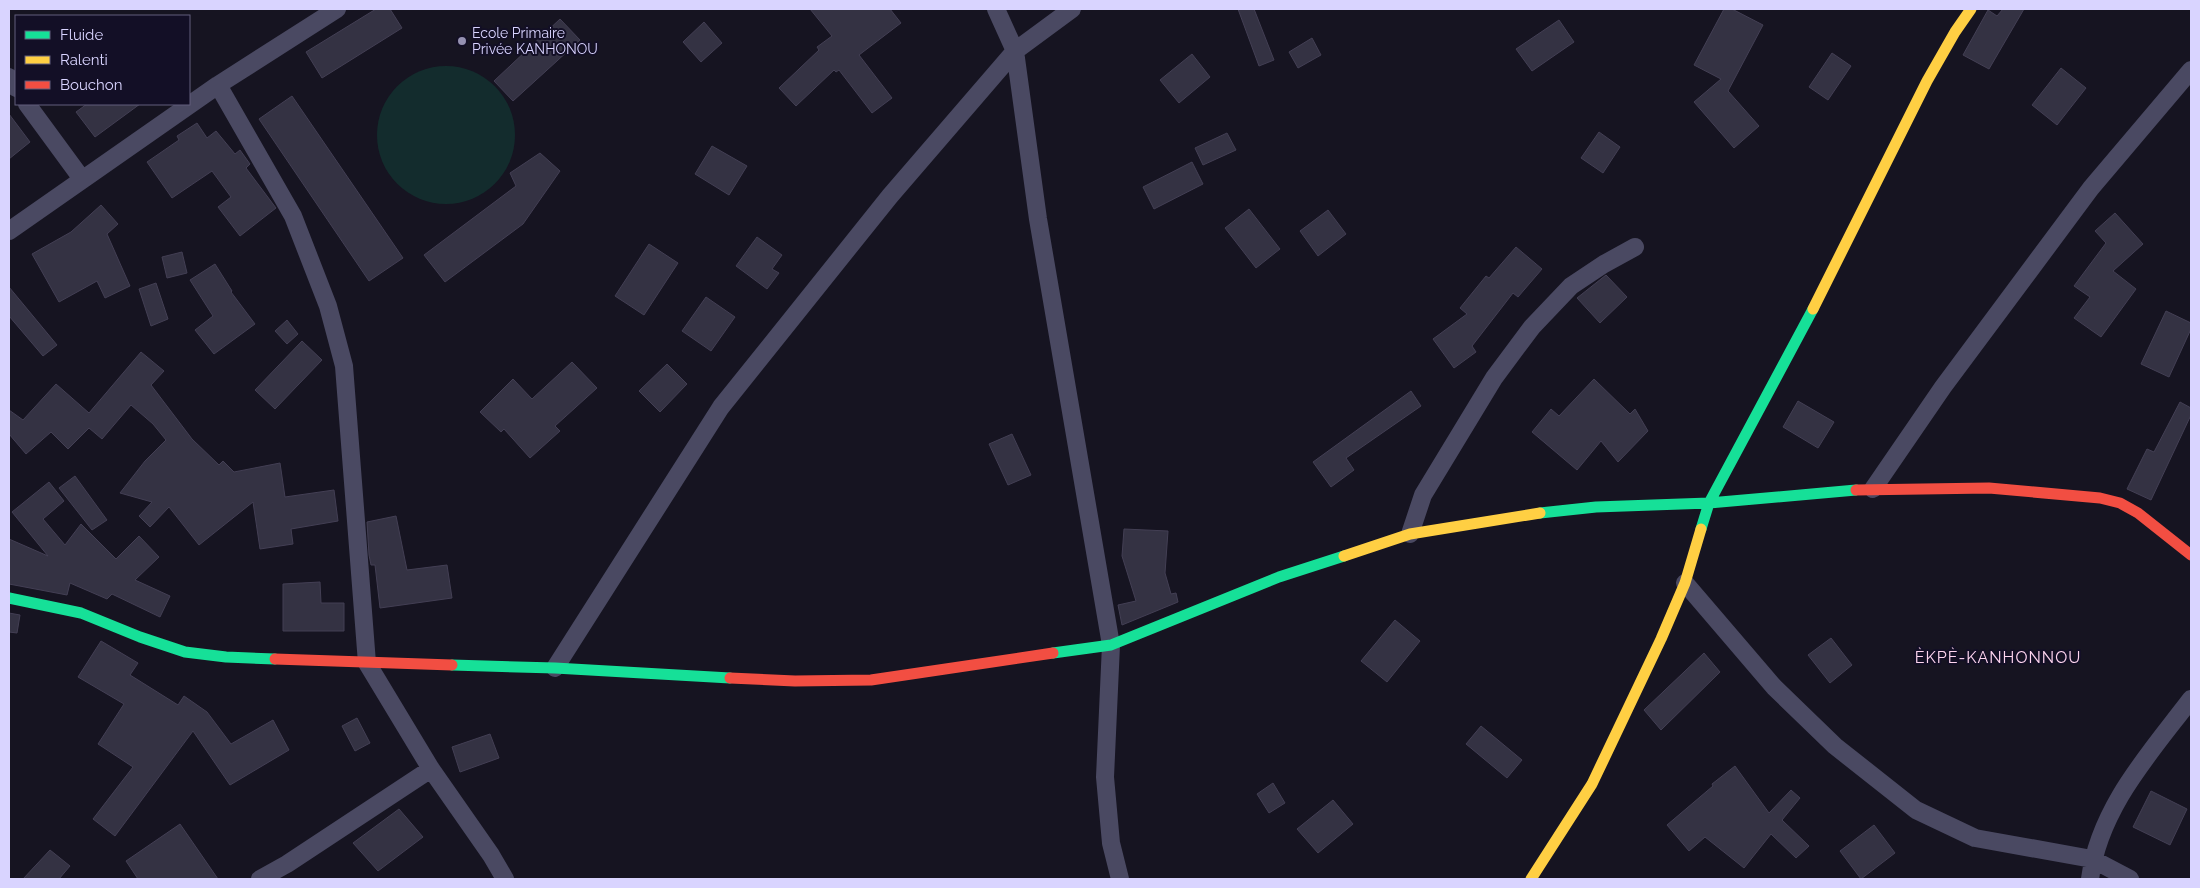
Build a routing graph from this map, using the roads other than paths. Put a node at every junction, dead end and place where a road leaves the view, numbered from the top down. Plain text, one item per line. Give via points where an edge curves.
1 (336, 9) edge
2 (996, 9) edge
3 (1072, 9) edge
4 (1971, 9) edge
5 (1015, 51) junction
6 (2191, 70) edge
7 (218, 85) junction
8 (190, 104) edge
9 (28, 105) edge
10 (189, 105) edge
11 (82, 179) junction
12 (9, 231) edge
13 (1635, 247) dead end
14 (1873, 489) junction
15 (1709, 502) junction
16 (1410, 534) junction
17 (2191, 554) edge
18 (1685, 584) junction
19 (9, 598) edge
20 (1111, 645) junction
21 (367, 663) junction
22 (555, 668) junction
23 (2191, 699) edge
24 (430, 769) junction
25 (2092, 859) junction
26 (260, 879) edge
27 (504, 879) edge
28 (1120, 879) edge
29 (1531, 879) edge
30 (2090, 879) edge
31 (2130, 879) edge

1 - 7 street
2 - 5 street
3 - 5 street
4 - 15 street via 1927,81 1823,290
5 - 20 street via 1038,219
5 - 22 street via 890,196 721,407
6 - 14 street via 2091,188 1943,387
7 - 8 street
7 - 21 street via 293,216 328,306 344,366
9 - 11 street
10 - 11 street
11 - 12 street
13 - 16 street via 1571,286 1532,327 1494,378 1423,495
14 - 15 street
14 - 17 street via 1989,488 2100,498 2120,503 2138,513
15 - 16 street via 1596,506
15 - 18 street
16 - 20 street via 1280,577
18 - 25 street via 1774,687 1835,746 1916,810 1975,838
18 - 29 street via 1592,784
19 - 21 street via 81,613 185,652 226,657
20 - 22 street via 871,680 795,681
20 - 28 street via 1105,777 1112,843
21 - 22 street
21 - 24 street
23 - 25 street via 2145,757 2116,802
24 - 26 street
24 - 27 street via 491,855
25 - 30 street
25 - 31 street

